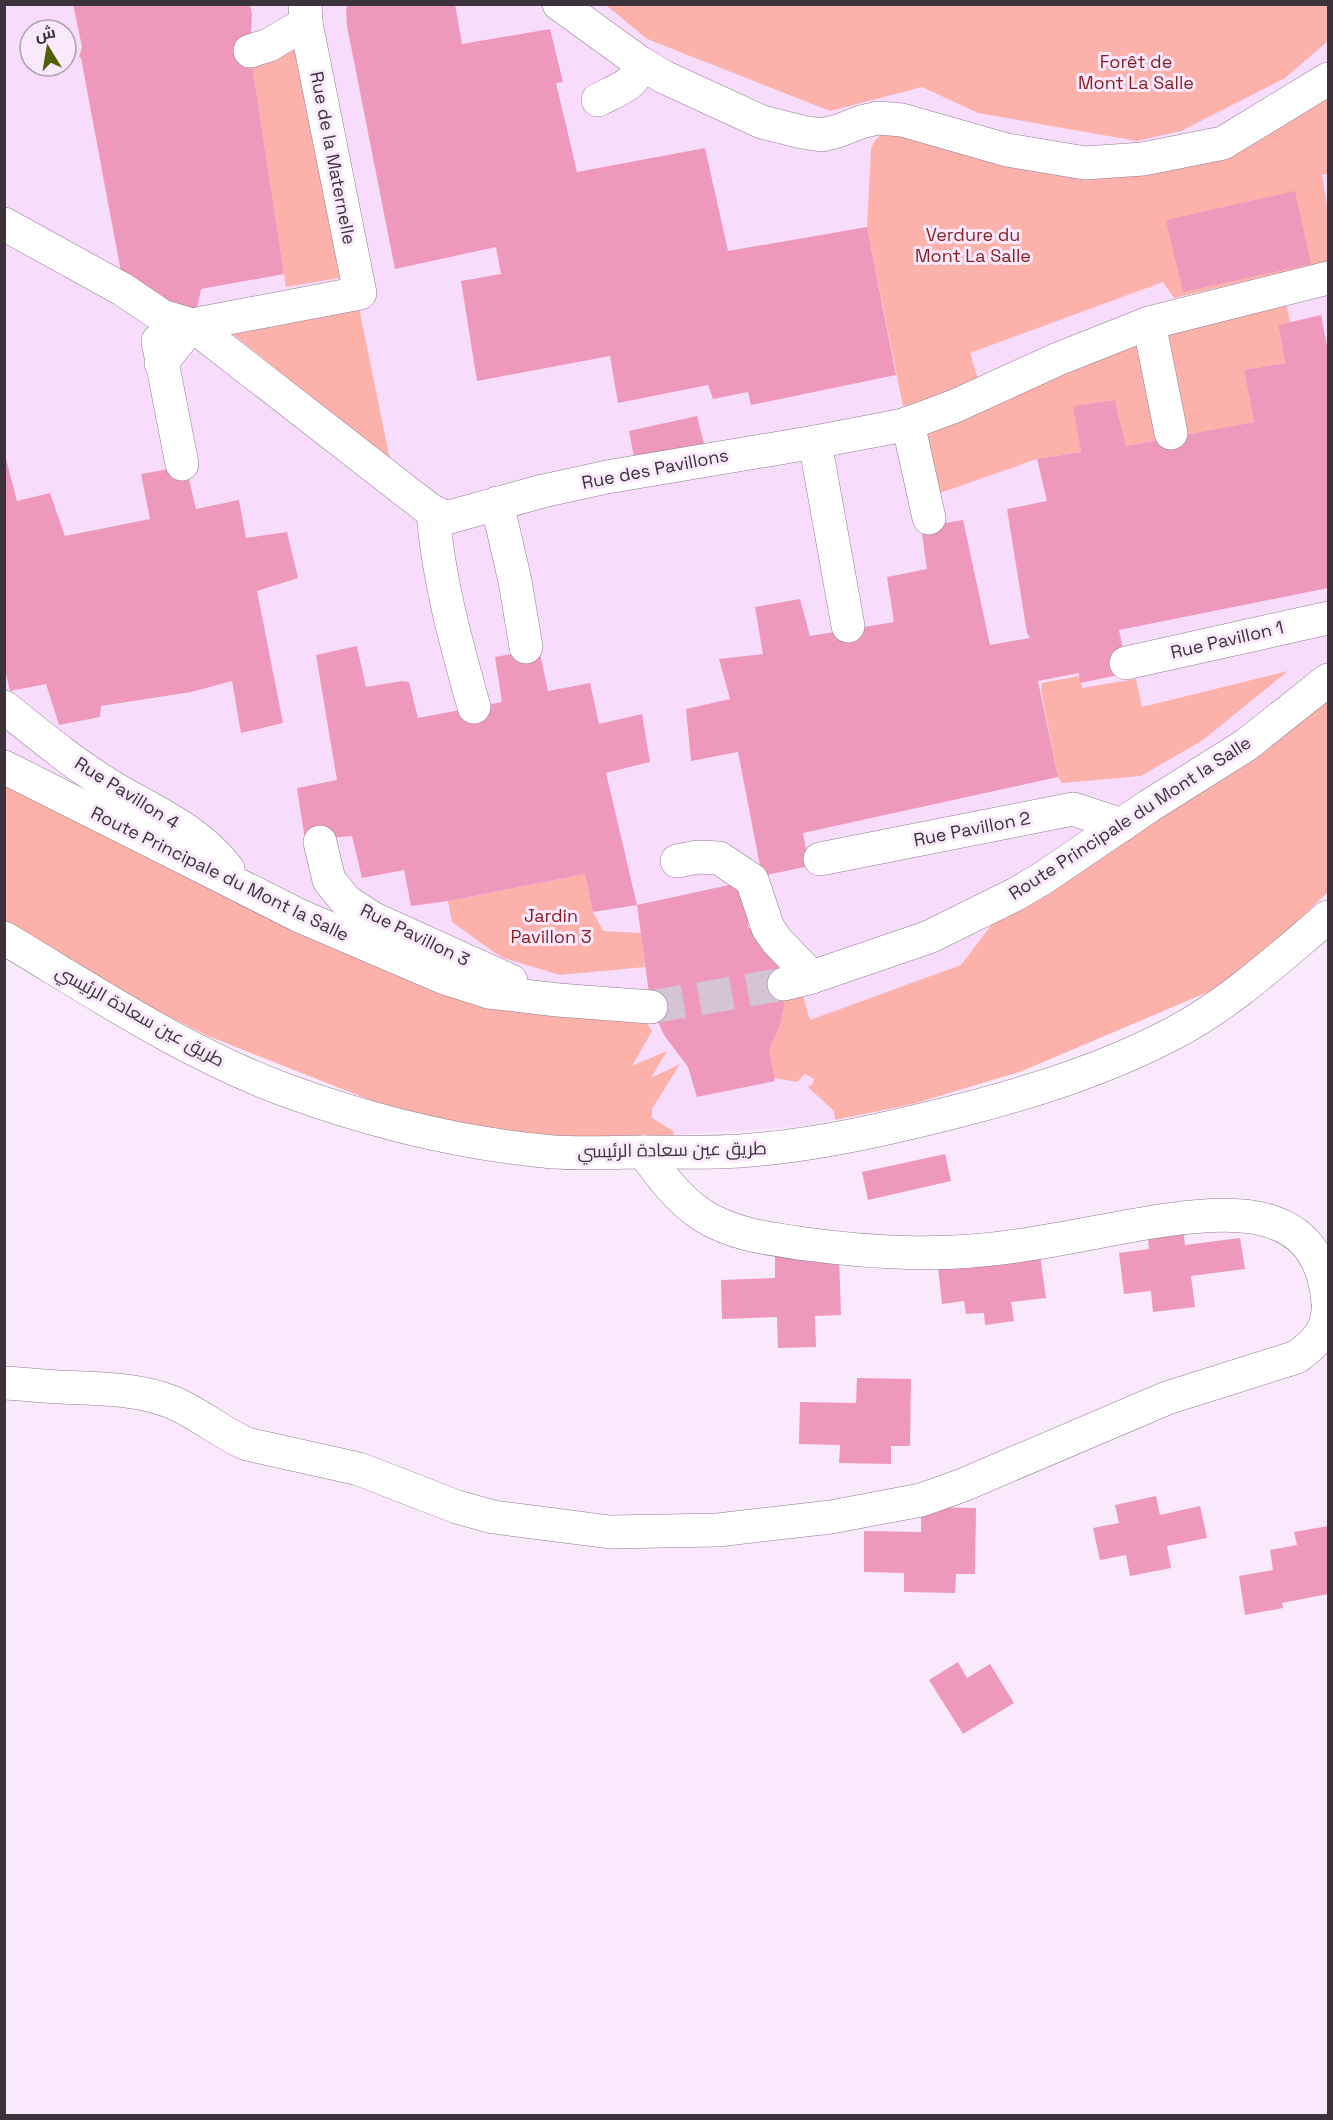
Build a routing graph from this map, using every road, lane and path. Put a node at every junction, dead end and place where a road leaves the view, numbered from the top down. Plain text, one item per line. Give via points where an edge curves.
1 (559, 4) edge
2 (306, 14) edge
3 (250, 51) dead end
4 (639, 62) junction
5 (1329, 79) edge
6 (598, 100) dead end
7 (4, 224) edge
8 (1329, 278) edge
9 (156, 312) junction
10 (1149, 322) junction
11 (192, 325) junction
12 (161, 363) junction
13 (908, 423) junction
14 (1171, 433) dead end
15 (815, 442) junction
16 (182, 464) dead end
17 (497, 503) junction
18 (433, 512) junction
19 (929, 518) dead end
20 (1329, 618) edge
21 (849, 626) dead end
22 (526, 647) dead end
23 (1126, 663) dead end
24 (1329, 680) edge
25 (4, 707) edge
26 (474, 707) dead end
27 (4, 766) edge
28 (1122, 825) junction
29 (320, 842) dead end
30 (820, 859) dead end
31 (677, 861) dead end
32 (241, 886) junction
33 (1329, 917) edge
34 (4, 938) edge
35 (544, 998) junction
36 (651, 1007) tunnel mouth
37 (644, 1152) junction
38 (1329, 1303) edge
39 (1329, 1310) edge
40 (4, 1383) edge

1 - 4 street
2 - 3 street via 269,45
2 - 11 street, Rue de la Maternelle via 360,293
4 - 5 street via 762,122 802,132 822,135 878,118 902,120 1007,150 1085,163 1143,159 1223,143
4 - 6 street via 638,72 630,83
7 - 9 street
8 - 10 street, Rue des Pavillons via 1292,301
9 - 11 street
9 - 12 street
10 - 13 street, Rue des Pavillons
10 - 14 street
11 - 12 street
11 - 18 street
12 - 16 street
13 - 15 street, Rue des Pavillons
13 - 19 street
15 - 17 street, Rue des Pavillons via 607,477
15 - 21 street
17 - 18 street, Rue des Pavillons via 446,518
17 - 22 street
18 - 26 street via 454,636
20 - 23 street, Rue Pavillon 1
24 - 28 street, Route Principale du Mont la Salle via 1246,745
25 - 32 street, Rue Pavillon 4 via 112,787 170,818 206,844
27 - 32 street, Route Principale du Mont la Salle
28 - 30 street, Rue Pavillon 2 via 1073,809
28 - 31 street, Route Principale du Mont la Salle via 1016,894 929,937 798,980 768,928 752,880 719,858
29 - 35 street, Rue Pavillon 3 via 329,880 346,901 372,918
32 - 35 street, Route Principale du Mont la Salle via 300,916 445,978 489,992
33 - 37 street, طريق عين سعادة الرئيسي via 1211,1011 1093,1070 983,1104 830,1139 738,1151
34 - 37 street, طريق عين سعادة الرئيسي via 162,1032 234,1069 291,1092 387,1123 479,1142 566,1153
35 - 36 street, Route Principale du Mont la Salle
37 - 38 street via 657,1171 701,1214 738,1232 874,1252 968,1252 1193,1216 1267,1220 1309,1244 1324,1274
39 - 40 street via 1321,1336 1297,1357 1167,1398 963,1485 921,1500 831,1517 718,1530 610,1532 493,1517 359,1469 247,1444 174,1403 148,1395 116,1389

